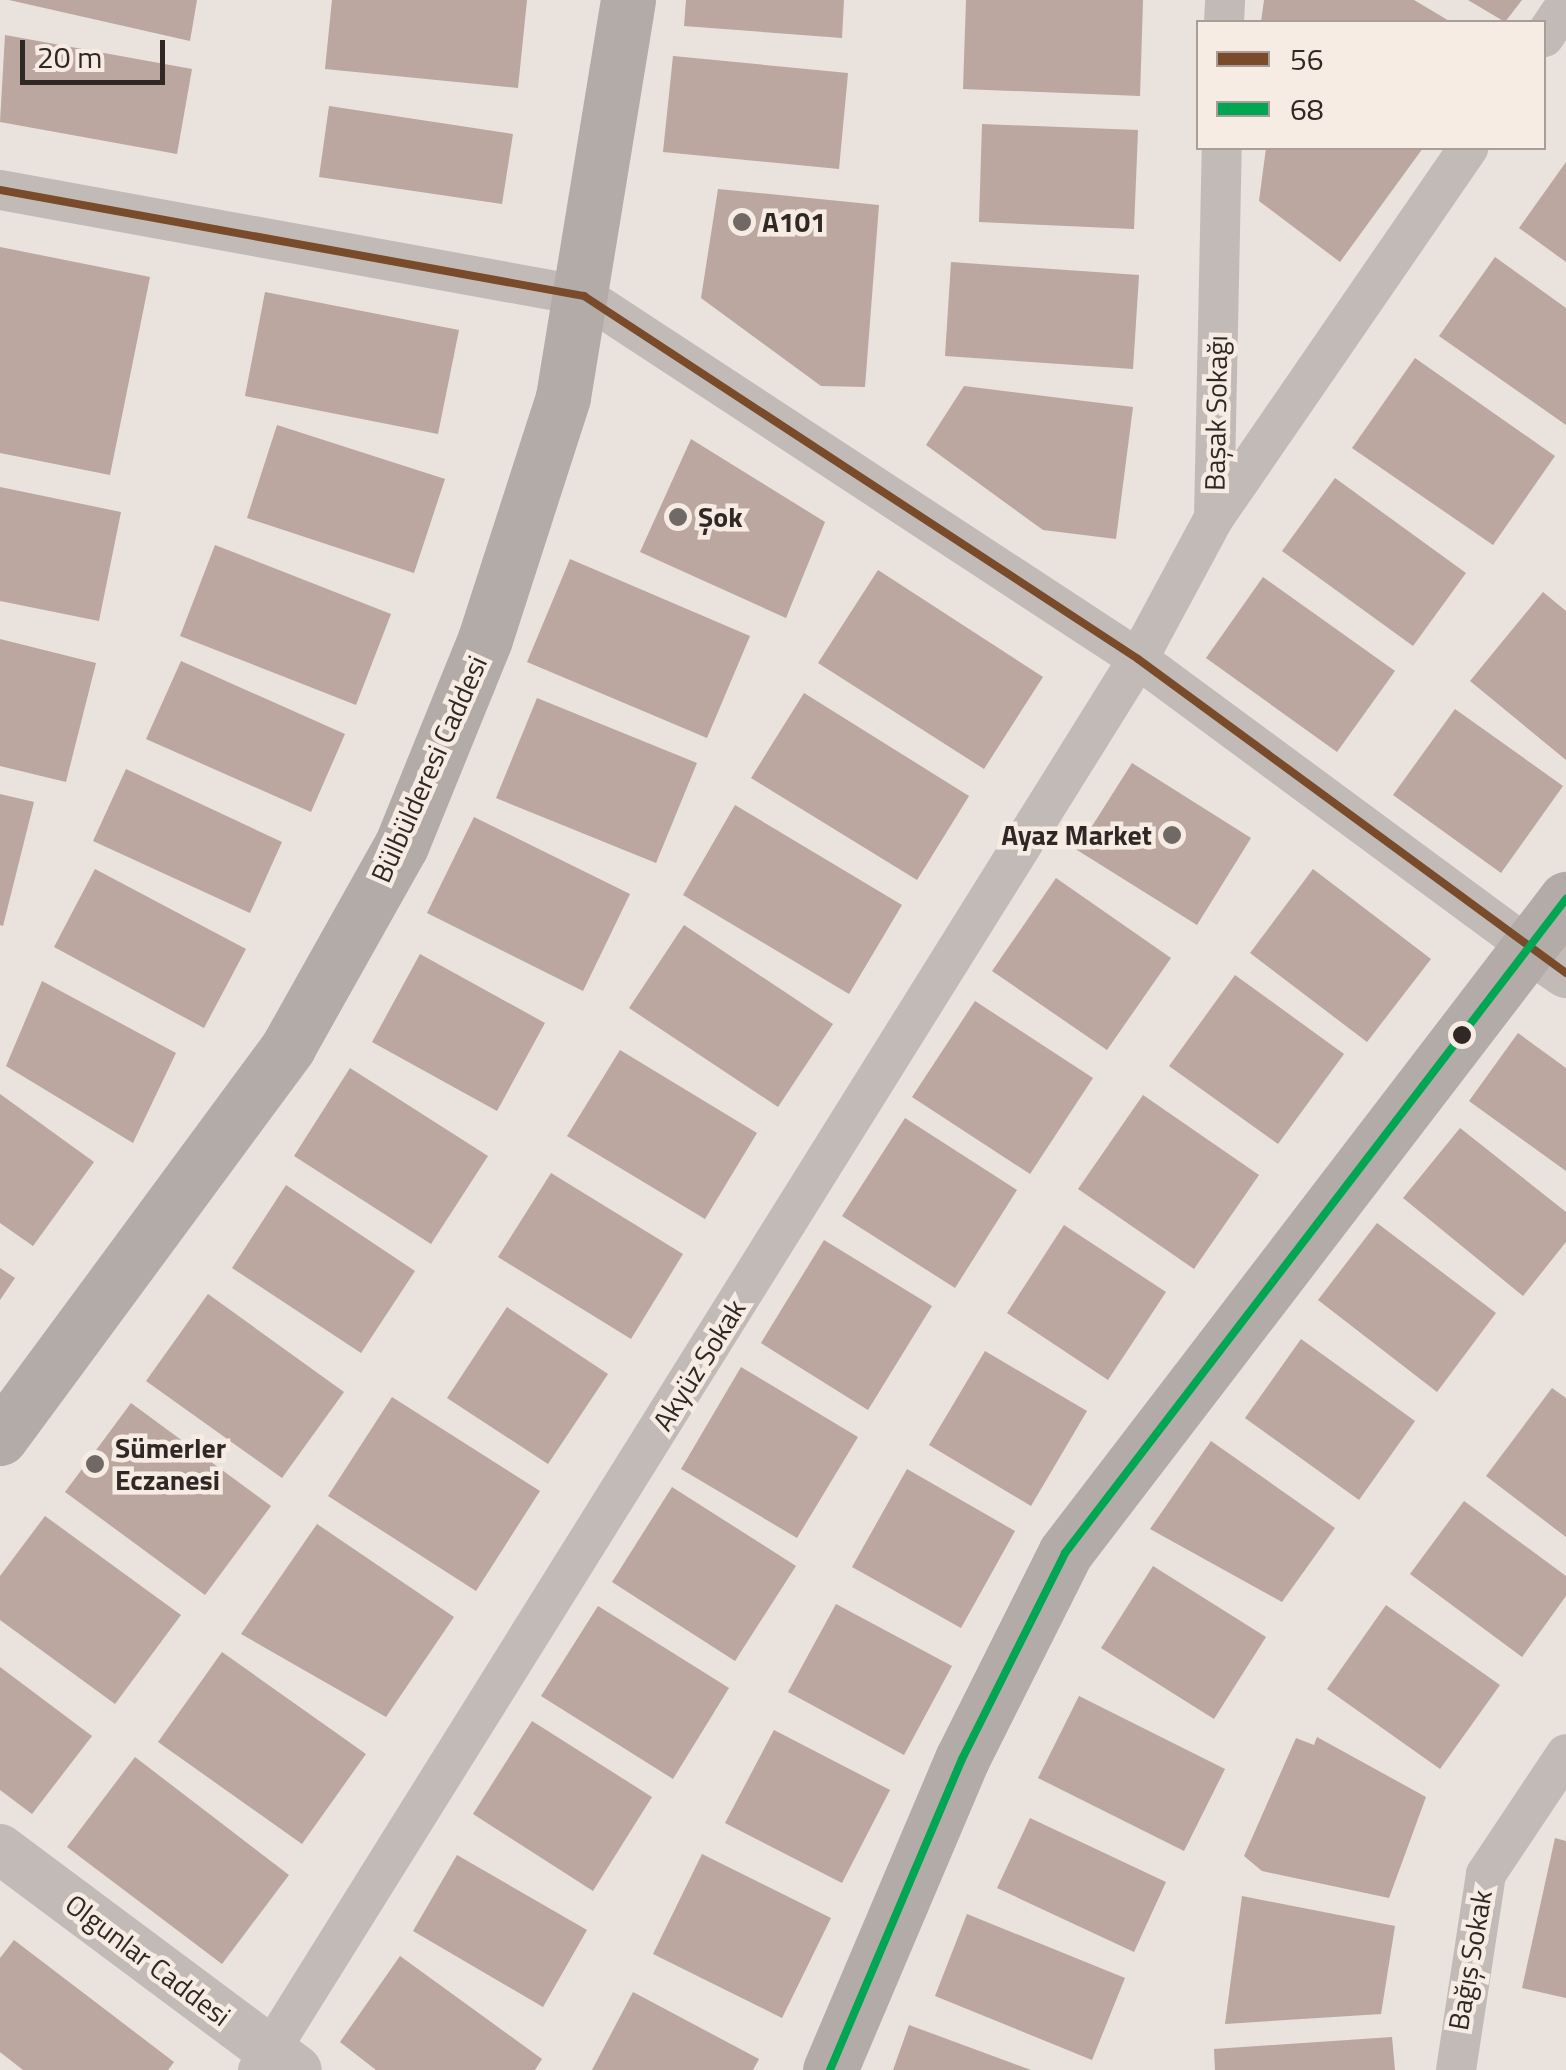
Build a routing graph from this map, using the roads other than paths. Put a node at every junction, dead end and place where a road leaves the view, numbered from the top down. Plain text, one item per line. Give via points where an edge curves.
1 (628, 0) edge
2 (1566, 4) edge
3 (1546, 34) edge
4 (1222, 150) edge
5 (1467, 150) edge
6 (0, 190) edge
7 (584, 296) junction
8 (1214, 518) junction
9 (1138, 659) junction
10 (1566, 900) edge
11 (1547, 960) edge
12 (0, 1438) edge
13 (1566, 1754) edge
14 (0, 1849) edge
15 (276, 2064) edge
16 (830, 2070) edge
17 (1456, 2070) edge

1 - 7 main road, Bülbülderesi Caddesi
2 - 3 street
4 - 8 street, Başak Sokağı
5 - 8 street
6 - 7 street
7 - 9 street
7 - 12 main road, Bülbülderesi Caddesi via 563,397 486,639 401,846 288,1047
8 - 9 street, Başak Sokağı
9 - 11 street
9 - 15 street, Akyüz Sokak
10 - 11 main road
11 - 16 main road via 1065,1554 962,1759
13 - 17 street, Bağış Sokak via 1486,1874
14 - 15 street, Olgunlar Caddesi

